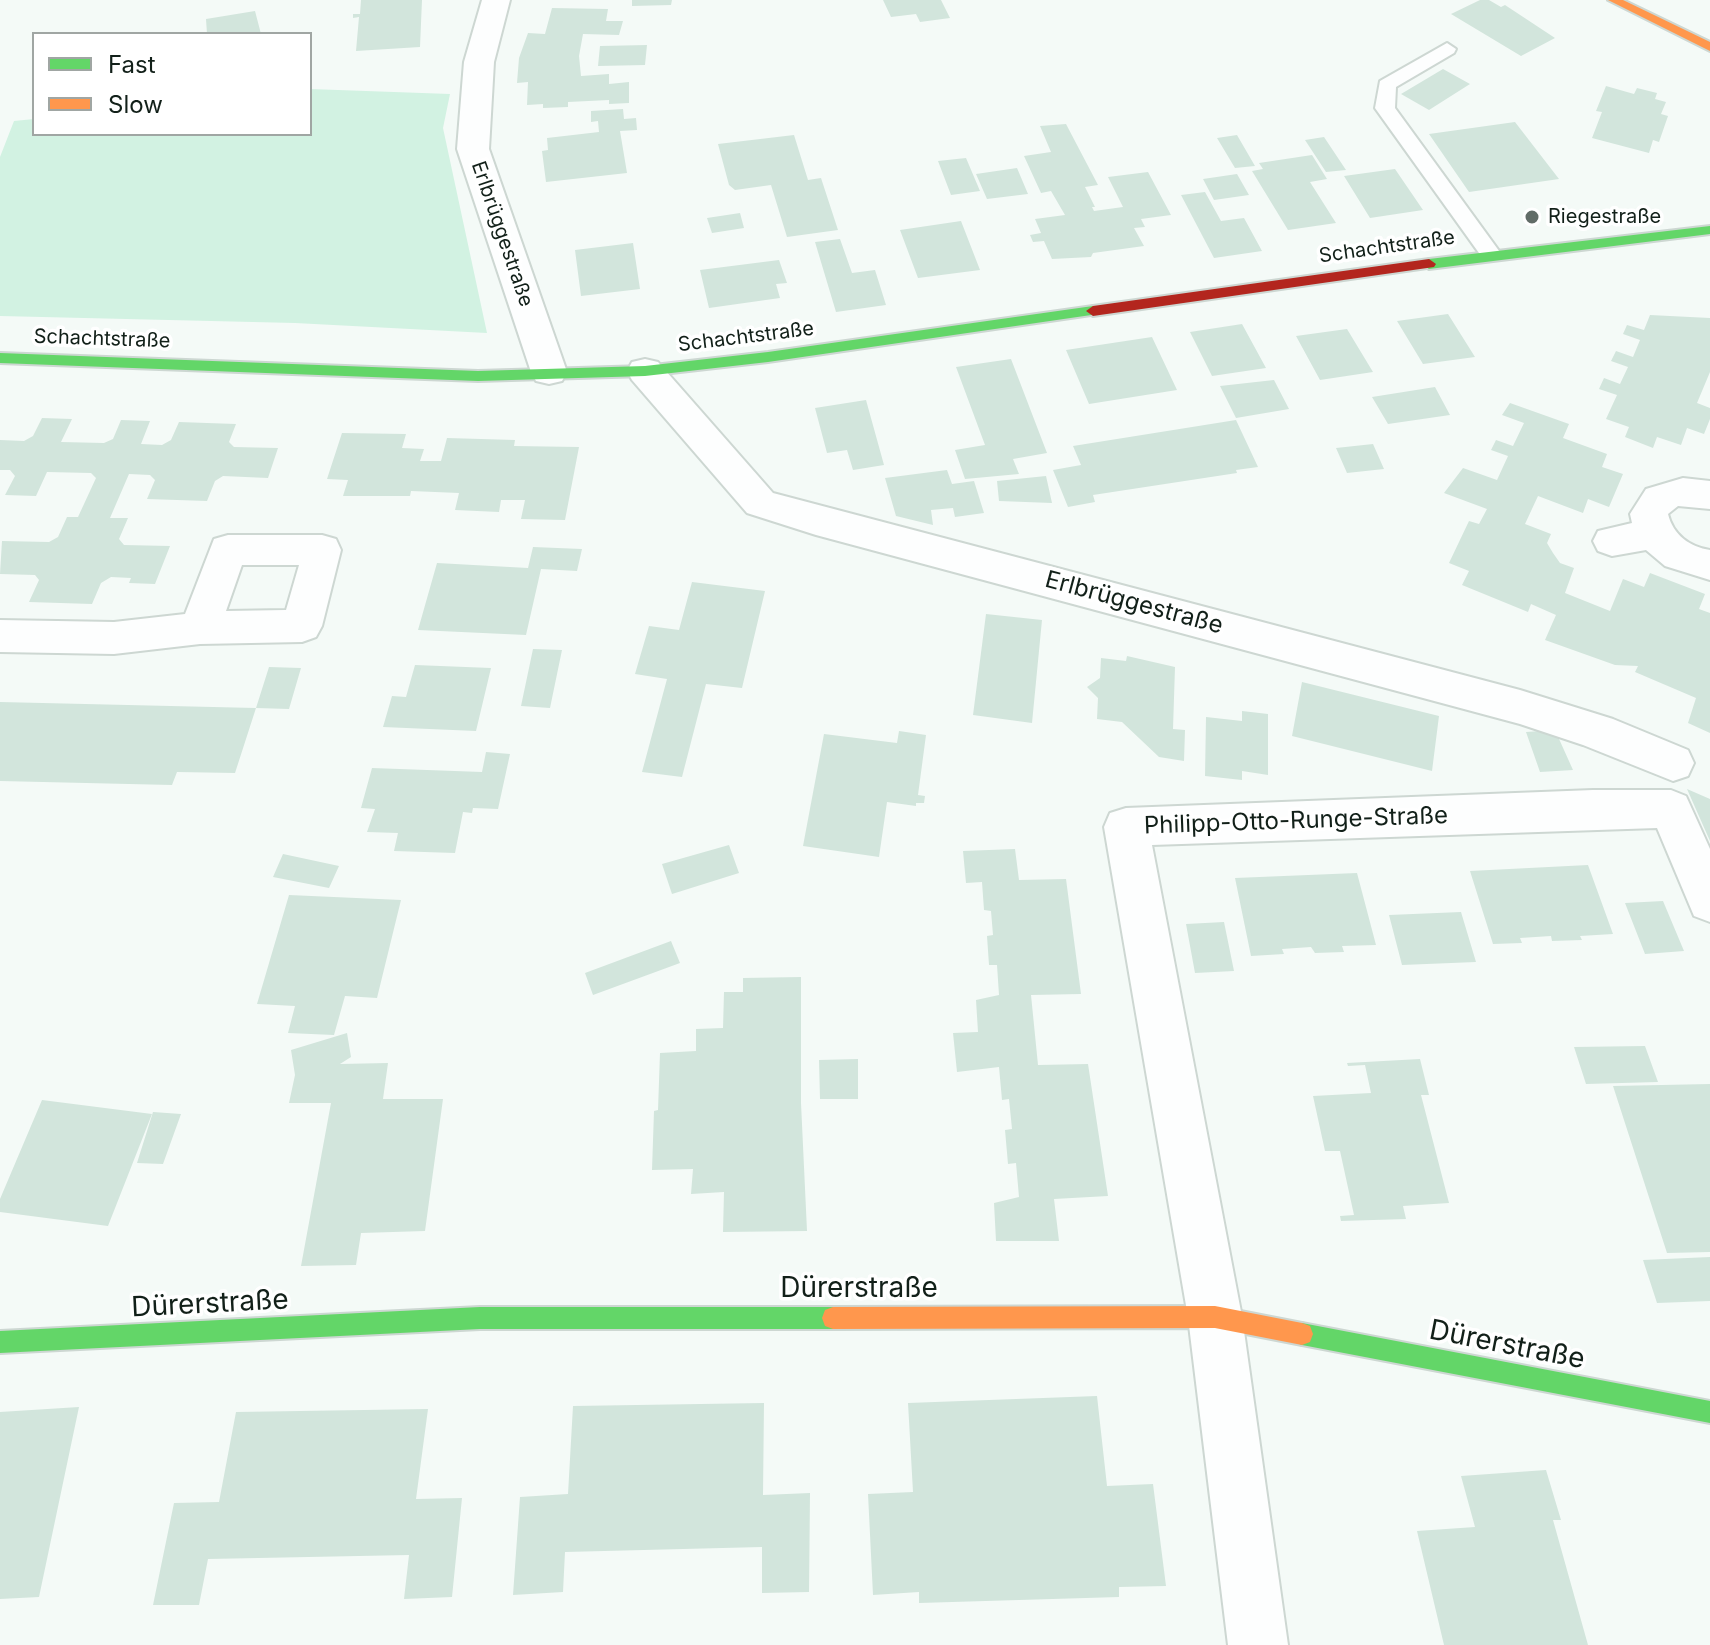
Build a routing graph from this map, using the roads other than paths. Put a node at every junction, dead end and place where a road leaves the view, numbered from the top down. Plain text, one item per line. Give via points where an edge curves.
1 (496, 0) edge
2 (1614, 0) edge
3 (1707, 47) edge
4 (1447, 49) dead end
5 (1681, 215) dead end
6 (1710, 230) edge
7 (1491, 255) junction
8 (0, 358) edge
9 (645, 371) junction
10 (549, 372) junction
11 (1710, 495) edge
12 (1654, 534) junction
13 (1612, 541) dead end
14 (1710, 565) edge
15 (200, 628) dead end
16 (0, 636) edge
17 (1673, 763) dead end
18 (1710, 902) edge
19 (1215, 1317) junction
20 (0, 1342) edge
21 (1710, 1412) edge
22 (1258, 1645) edge

1 - 10 street, Erlbrüggestraße via 479,62 473,149
2 - 3 street
4 - 7 lane via 1387,85 1385,108
5 - 7 street, Schachtstraße
6 - 7 street, Schachtstraße
7 - 9 street, Schachtstraße
8 - 10 street, Schachtstraße via 478,376
9 - 10 street, Schachtstraße
9 - 17 street, Erlbrüggestraße via 760,503 1564,720
11 - 12 street via 1683,491 1659,498 1649,514
12 - 13 street
12 - 14 street via 1675,554
15 - 16 street via 114,638
18 - 19 street, Philipp-Otto-Runge-Straße via 1671,809 1126,827
19 - 20 street, Dürerstraße via 480,1318
19 - 21 street, Dürerstraße
19 - 22 street

